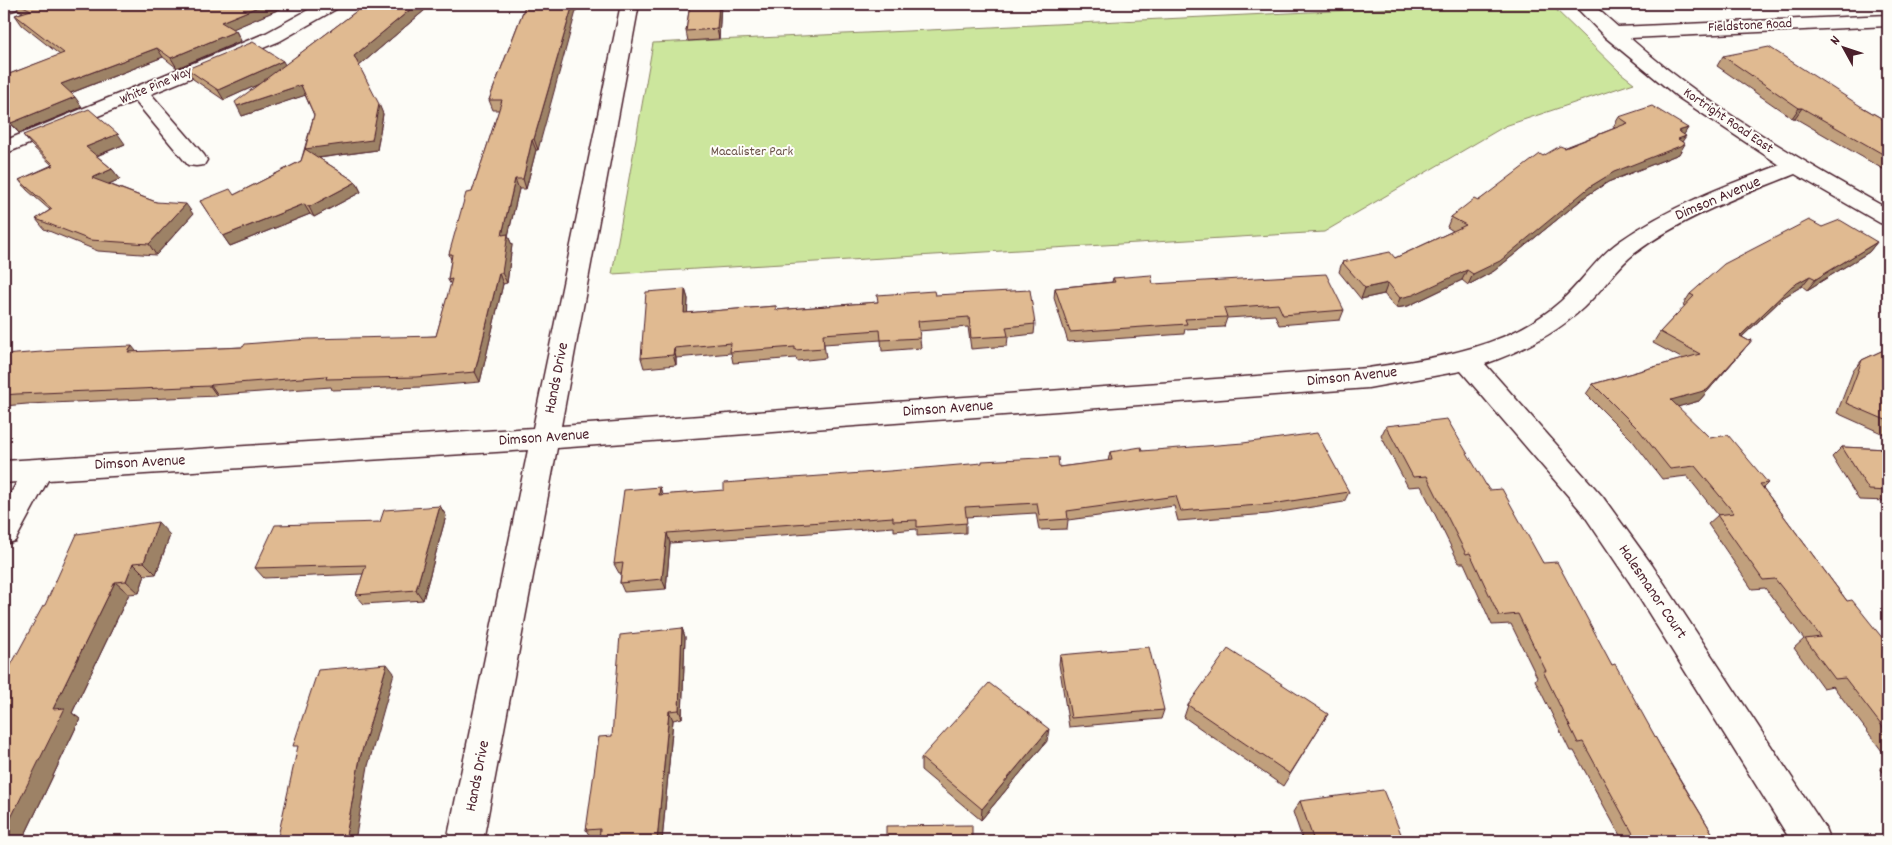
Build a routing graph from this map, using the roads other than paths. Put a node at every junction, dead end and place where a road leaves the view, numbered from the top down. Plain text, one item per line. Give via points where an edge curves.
1 (15, 4) edge
2 (332, 4) edge
3 (630, 4) edge
4 (1582, 4) edge
5 (4, 8) edge
6 (1888, 20) edge
7 (1612, 33) junction
8 (139, 93) junction
9 (4, 148) edge
10 (196, 160) dead end
11 (1796, 166) junction
12 (1888, 218) edge
13 (1467, 361) junction
14 (544, 438) junction
15 (40, 469) junction
16 (4, 472) edge
17 (4, 532) edge
18 (465, 841) edge
19 (1812, 841) edge

1 - 5 street
2 - 8 street, White Pine Way via 273,37
3 - 14 street, Hands Drive
4 - 7 street, Kortright Road East
6 - 7 street, Fieldstone Road
7 - 11 street, Kortright Road East via 1687,94
8 - 9 street, White Pine Way
8 - 10 street
11 - 12 street, Kortright Road East
11 - 13 street, Dimson Avenue via 1670,220 1625,249 1561,314 1508,345
13 - 14 street, Dimson Avenue via 1368,378
13 - 19 street, Halesmanor Court via 1597,512 1641,574
14 - 15 street, Dimson Avenue
14 - 18 street, Hands Drive
15 - 16 street, Dimson Avenue
15 - 17 street

